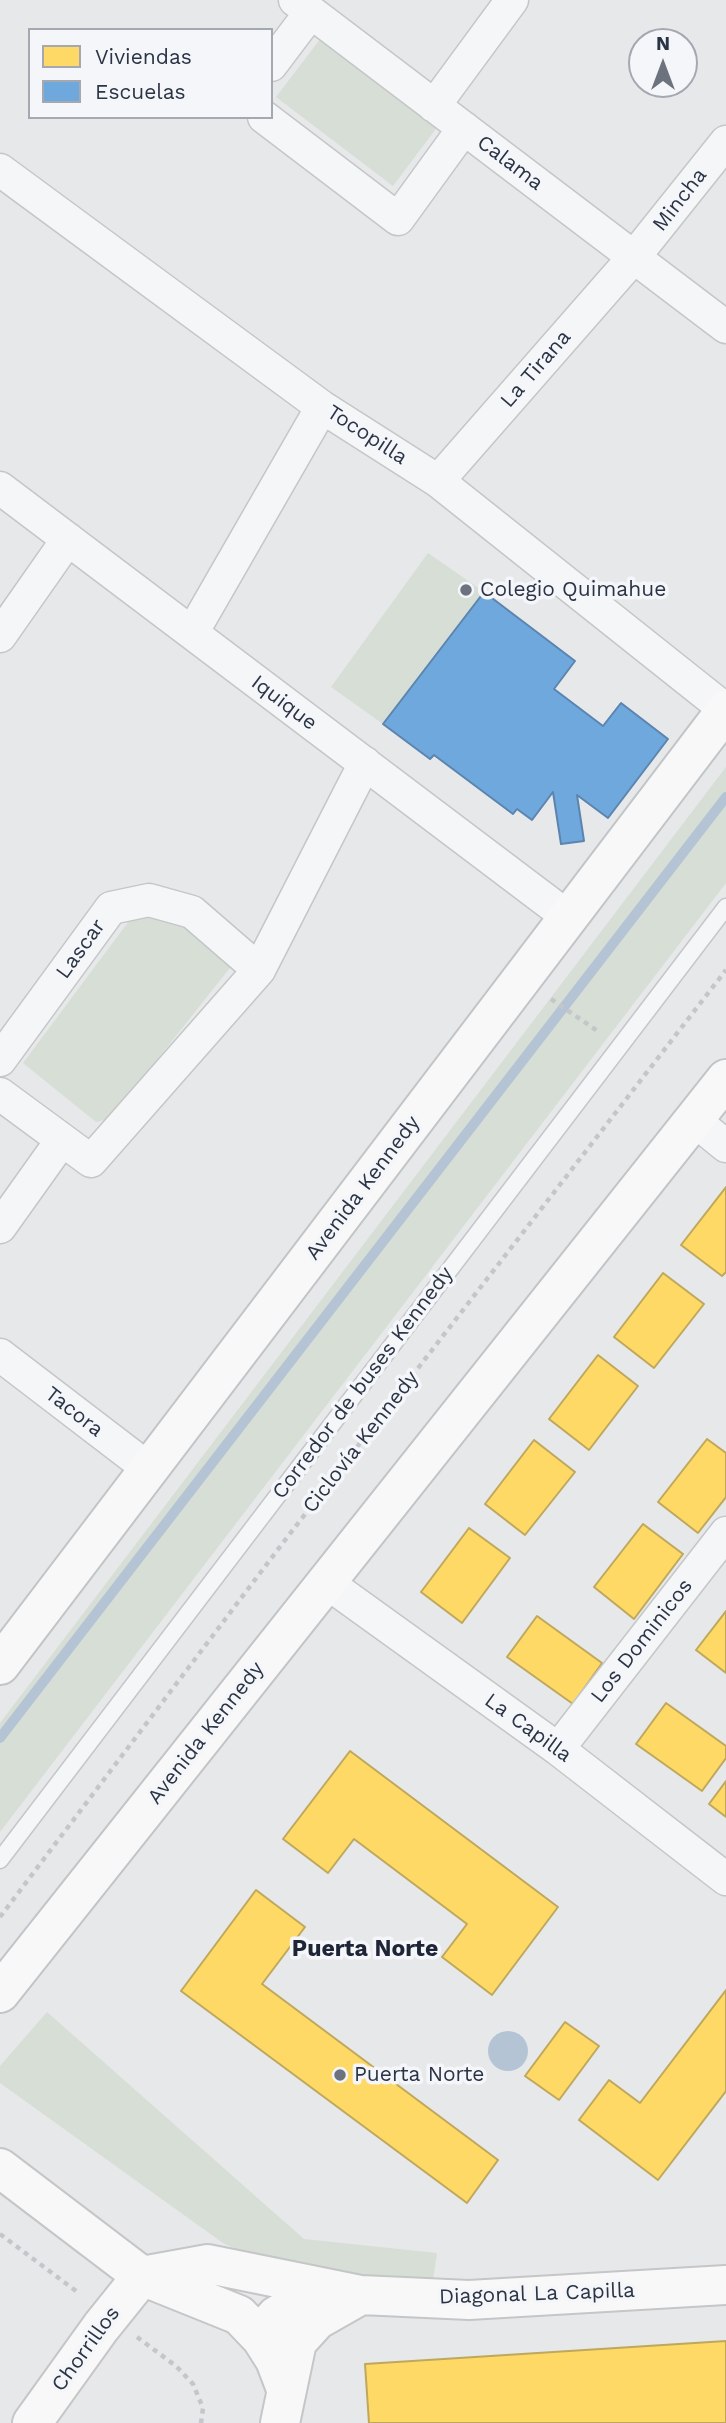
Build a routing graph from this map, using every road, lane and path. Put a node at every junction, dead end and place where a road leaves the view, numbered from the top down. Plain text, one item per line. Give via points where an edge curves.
1 (512, 0) edge
2 (303, 6) edge
3 (273, 61) edge
4 (434, 106) junction
5 (267, 119) edge
6 (464, 128) junction
7 (726, 142) edge
8 (0, 170) edge
9 (634, 257) junction
10 (726, 327) edge
11 (322, 407) junction
12 (438, 481) junction
13 (0, 488) edge
14 (68, 539) junction
15 (192, 633) junction
16 (0, 636) edge
17 (726, 710) edge
18 (365, 764) junction
19 (726, 907) edge
20 (568, 918) junction
21 (259, 970) junction
22 (726, 970) edge
23 (522, 978) junction
24 (619, 1046) junction
25 (0, 1060) edge
26 (726, 1079) edge
27 (0, 1094) edge
28 (694, 1120) junction
29 (62, 1140) junction
30 (726, 1146) edge
31 (0, 1227) edge
32 (0, 1355) edge
33 (149, 1469) junction
34 (726, 1533) edge
35 (326, 1581) junction
36 (0, 1665) edge
37 (558, 1749) junction
38 (0, 1860) edge
39 (726, 1879) edge
40 (0, 1917) edge
41 (0, 1993) edge
42 (0, 2168) edge
43 (142, 2276) junction
44 (726, 2285) edge
45 (361, 2295) junction
46 (261, 2338) junction
47 (283, 2406) edge
48 (32, 2423) edge

1 - 4 street
2 - 3 street
2 - 4 street, Calama
4 - 6 street, Calama
5 - 6 street via 398,219
6 - 9 street, Calama
7 - 9 street, Mincha
8 - 11 street, Tocopilla
9 - 10 street, Calama
9 - 12 street, La Tirana
11 - 12 street, Tocopilla
11 - 15 street
12 - 17 street, Tocopilla
13 - 14 street, Iquique
14 - 15 street, Iquique
14 - 16 street
15 - 18 street, Iquique
17 - 20 main road, Avenida Kennedy
18 - 20 street, Iquique
18 - 21 street
19 - 24 lane, Corredor de buses Kennedy
20 - 23 main road, Avenida Kennedy
21 - 25 street, Lascar via 192,912 149,900 111,908
21 - 29 street via 91,1161
22 - 40 path, Ciclovía Kennedy
23 - 24 path
23 - 33 main road, Avenida Kennedy
24 - 38 lane, Corredor de buses Kennedy
26 - 28 main road, Avenida Kennedy
27 - 29 street
28 - 30 street
28 - 35 main road, Avenida Kennedy
29 - 31 street
32 - 33 street, Tacora
33 - 36 main road, Avenida Kennedy
34 - 37 street, Los Dominicos
35 - 37 street, La Capilla
35 - 41 main road, Avenida Kennedy
37 - 39 street, La Capilla
42 - 43 main road
43 - 45 main road, Diagonal La Capilla via 208,2264
43 - 46 main road via 239,2315
43 - 48 main road, Chorrillos
44 - 45 main road, Diagonal La Capilla via 469,2300
45 - 46 main road via 300,2302 276,2316
45 - 47 main road via 317,2320 297,2342
46 - 47 main road via 275,2360

